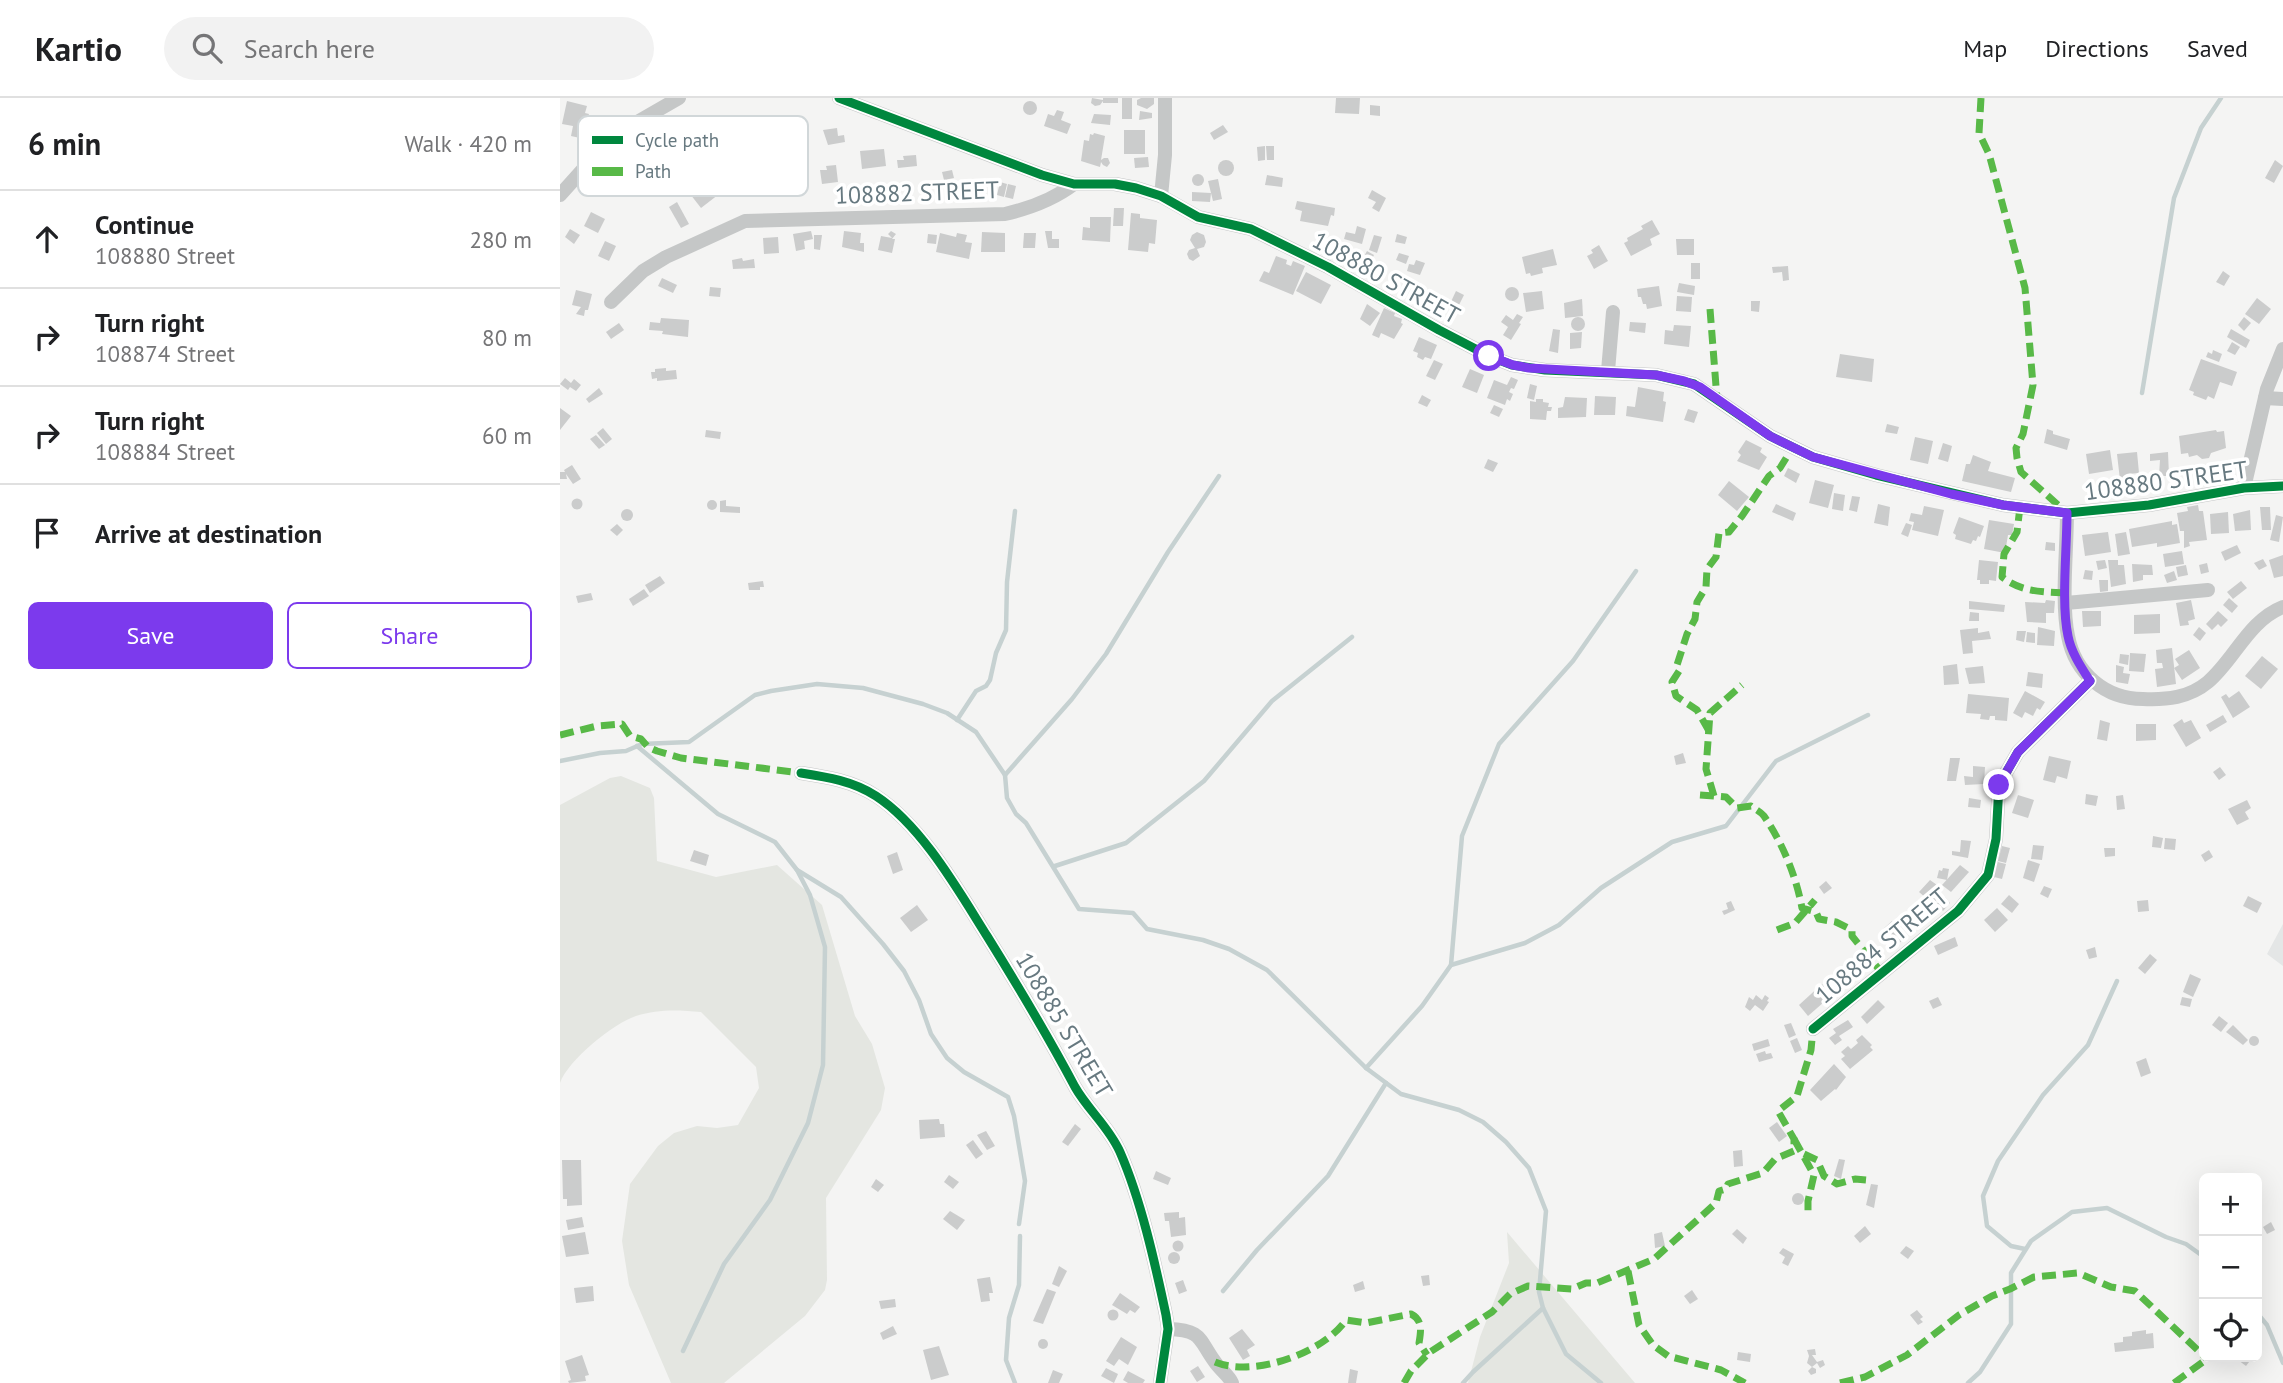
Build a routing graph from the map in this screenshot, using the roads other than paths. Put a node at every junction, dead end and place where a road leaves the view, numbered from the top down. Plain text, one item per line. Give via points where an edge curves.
1 (679, 98) edge
2 (839, 98) edge
3 (1165, 98) edge
4 (648, 116) edge
5 (578, 175) edge
6 (1074, 184) junction
7 (560, 195) edge
8 (1161, 196) junction
9 (611, 302) dead end
10 (1613, 312) dead end
11 (2283, 349) edge
12 (1608, 371) junction
13 (2265, 398) junction
14 (2283, 399) edge
15 (2283, 486) edge
16 (2244, 488) junction
17 (2067, 513) junction
18 (2208, 590) dead end
19 (2066, 603) junction
20 (2283, 607) edge
21 (2090, 681) junction
22 (801, 773) dead end
23 (1813, 1029) dead end
24 (1168, 1329) junction
25 (1160, 1383) edge
26 (1232, 1383) edge

1 - 4 street
2 - 6 street, 108880 STREET
3 - 8 street
5 - 7 street
6 - 8 street, 108880 STREET via 1115,184
6 - 9 street, 108882 STREET via 1056,197 1005,214 745,221 666,257 643,271
8 - 12 street, 108880 STREET via 1198,217 1277,240 1489,356 1529,368
10 - 12 street
11 - 13 street
12 - 17 street, 108880 STREET via 1694,384 1770,436 1813,457 1951,494
13 - 14 street
13 - 16 street
15 - 16 street, 108880 STREET
16 - 17 street, 108880 STREET via 2149,505
17 - 19 street
18 - 19 street
19 - 21 street via 2068,637
20 - 21 street via 2271,612 2206,683 2189,693 2169,699 2129,699
21 - 23 street, 108884 STREET via 2018,752 1999,785 1996,839 1988,875 1958,911
22 - 24 street, 108885 STREET via 831,777 876,796 915,832 961,894 1081,1096 1120,1151
24 - 25 street, 108885 STREET
24 - 26 street via 1186,1330 1200,1338

